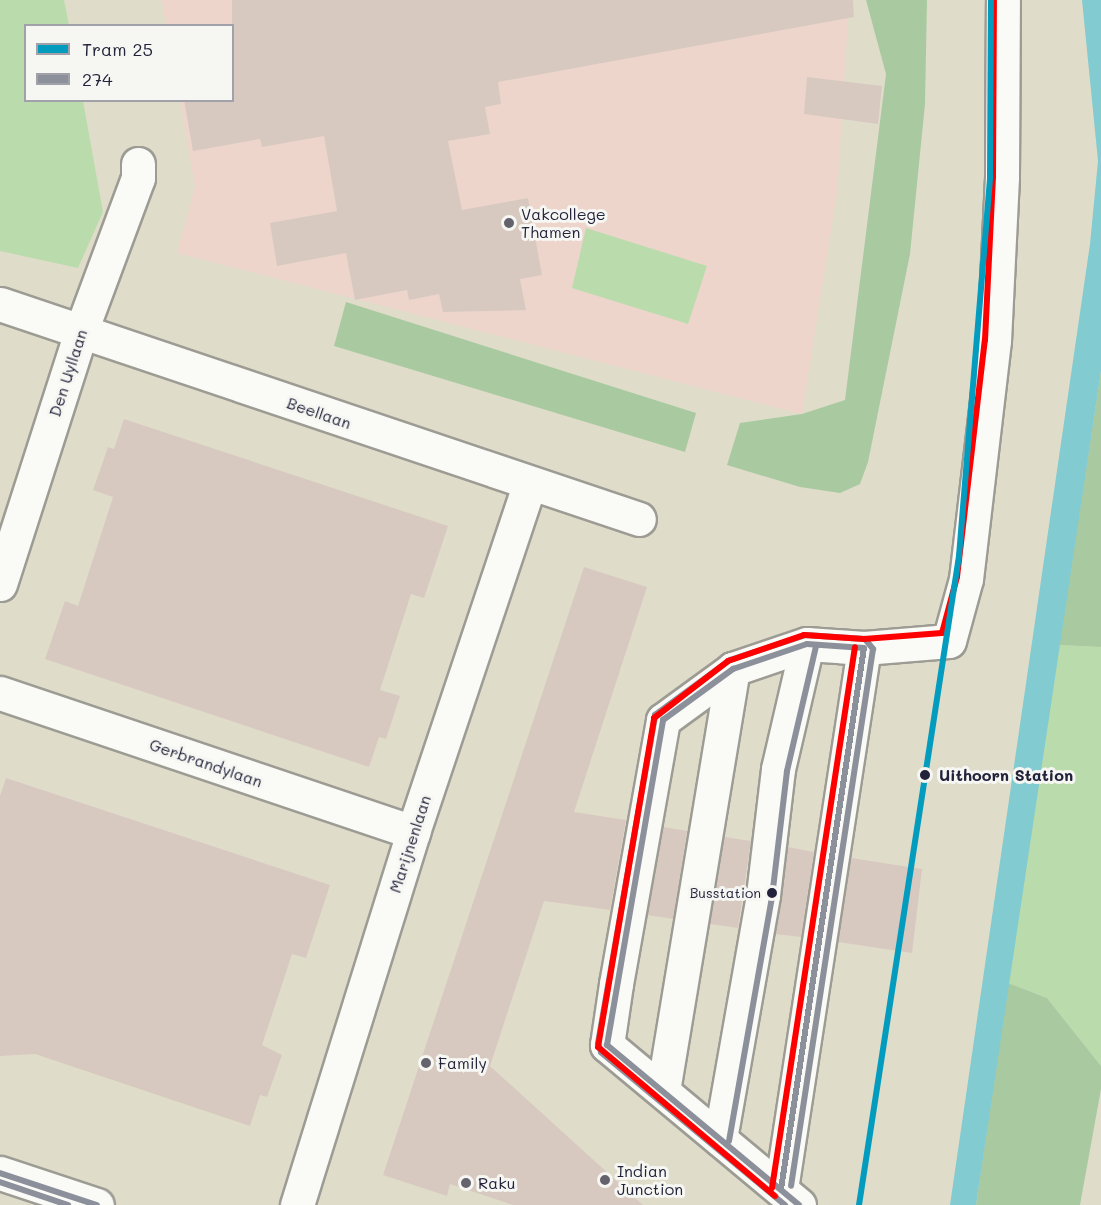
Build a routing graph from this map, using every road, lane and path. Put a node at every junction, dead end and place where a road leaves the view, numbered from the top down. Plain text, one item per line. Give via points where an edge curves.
1 (1003, 0) edge
2 (138, 164) dead end
3 (0, 304) edge
4 (81, 331) junction
5 (529, 485) junction
6 (639, 519) dead end
7 (0, 584) edge
8 (807, 644) junction
9 (864, 648) junction
10 (734, 669) junction
11 (0, 693) edge
12 (413, 832) junction
13 (663, 1091) junction
14 (720, 1139) junction
15 (0, 1173) edge
16 (790, 1197) edge
17 (97, 1205) edge
18 (297, 1205) edge

1 - 9 street via 1002,177 994,341 966,579 949,641
2 - 4 street, Den Uyllaan via 138,178
3 - 4 street, Beellaan
4 - 5 street, Beellaan
4 - 7 street, Den Uyllaan
5 - 6 street, Beellaan
5 - 12 street, Marijnenlaan
8 - 9 street
8 - 10 street
8 - 14 street via 778,769 763,895
9 - 16 street
10 - 13 street
10 - 13 street via 663,720 616,984 607,1045
11 - 12 street, Gerbrandylaan
12 - 18 street, Marijnenlaan
13 - 14 street
14 - 16 street
15 - 17 street

